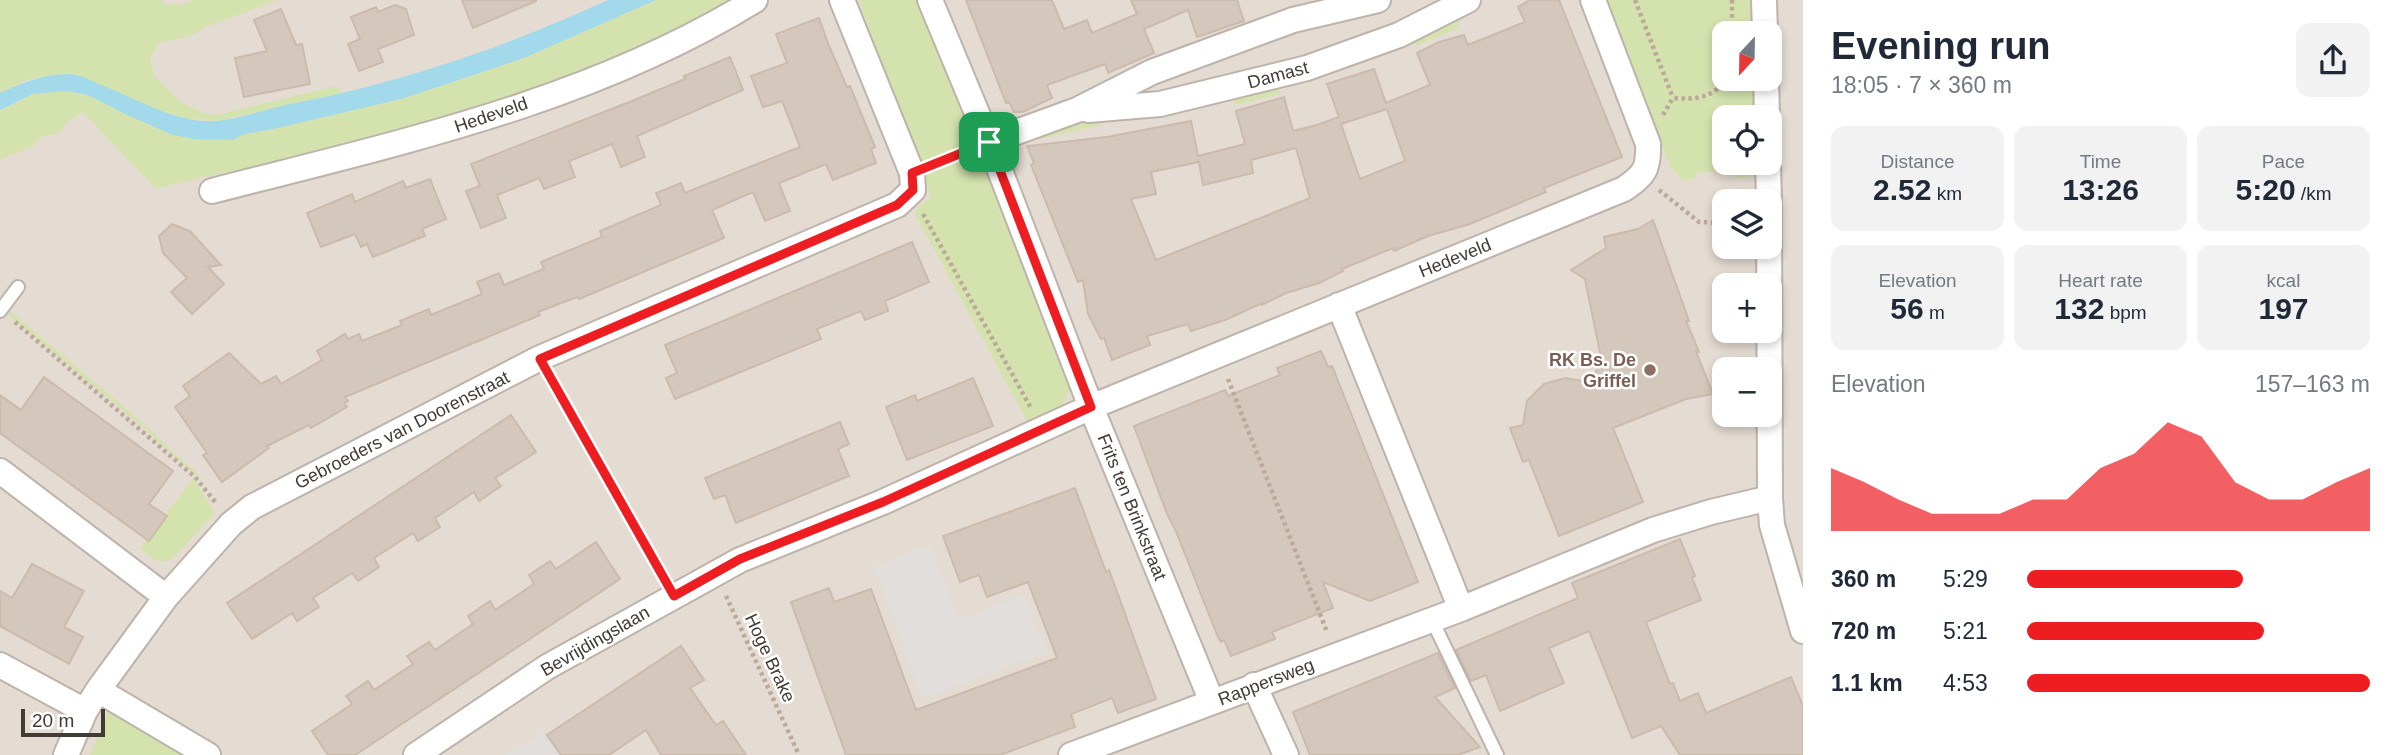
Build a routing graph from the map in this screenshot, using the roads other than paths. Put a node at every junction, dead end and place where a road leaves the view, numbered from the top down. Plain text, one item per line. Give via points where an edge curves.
1 (755, 0) edge
2 (842, 0) edge
3 (930, 0) edge
4 (1378, 0) edge
5 (1468, 0) edge
6 (1593, 0) edge
7 (1764, 0) edge
8 (1765, 21) edge
9 (1077, 110) junction
10 (989, 142) junction
11 (212, 191) dead end
12 (1769, 259) edge
13 (18, 287) dead end
14 (1339, 305) junction
15 (4, 314) edge
16 (1091, 407) junction
17 (0, 471) edge
18 (1770, 498) junction
19 (166, 597) junction
20 (1461, 610) junction
21 (1432, 620) junction
22 (1803, 631) edge
23 (0, 666) edge
24 (1254, 685) junction
25 (98, 690) junction
26 (1212, 702) junction
27 (85, 711) junction
28 (66, 755) edge
29 (208, 755) edge
30 (416, 755) edge
31 (1071, 755) edge
32 (1286, 755) edge
33 (1497, 755) edge

1 - 11 street, Hedeveld via 620,71 450,130
2 - 19 street, Gebroeders van Doorenstraat via 913,181 897,205 540,359 252,507
3 - 10 street, Frits ten Brinkstraat
4 - 9 street, Damast via 1293,20 1152,72
5 - 9 street, Damast via 1399,35 1307,68 1160,104
6 - 14 street, Hedeveld via 1648,144 1642,177 1623,189
7 - 8 street
9 - 10 street, Damast
10 - 16 street, Frits ten Brinkstraat
12 - 18 street
13 - 15 lane
14 - 16 street, Hedeveld
14 - 20 street
16 - 26 street, Frits ten Brinkstraat
16 - 30 street, Bevrijdingslaan via 883,502 740,559 547,667
17 - 19 street
18 - 20 street, Rappersweg via 1653,530
18 - 22 street via 1772,525
19 - 25 street, Gebroeders van Doorenstraat
20 - 21 street, Rappersweg
21 - 24 street, Rappersweg
21 - 33 lane
23 - 27 street
24 - 26 street, Rappersweg
24 - 32 street
25 - 27 street, Gebroeders van Doorenstraat
25 - 29 street
26 - 31 street, Rappersweg
27 - 28 street, Gebroeders van Doorenstraat

